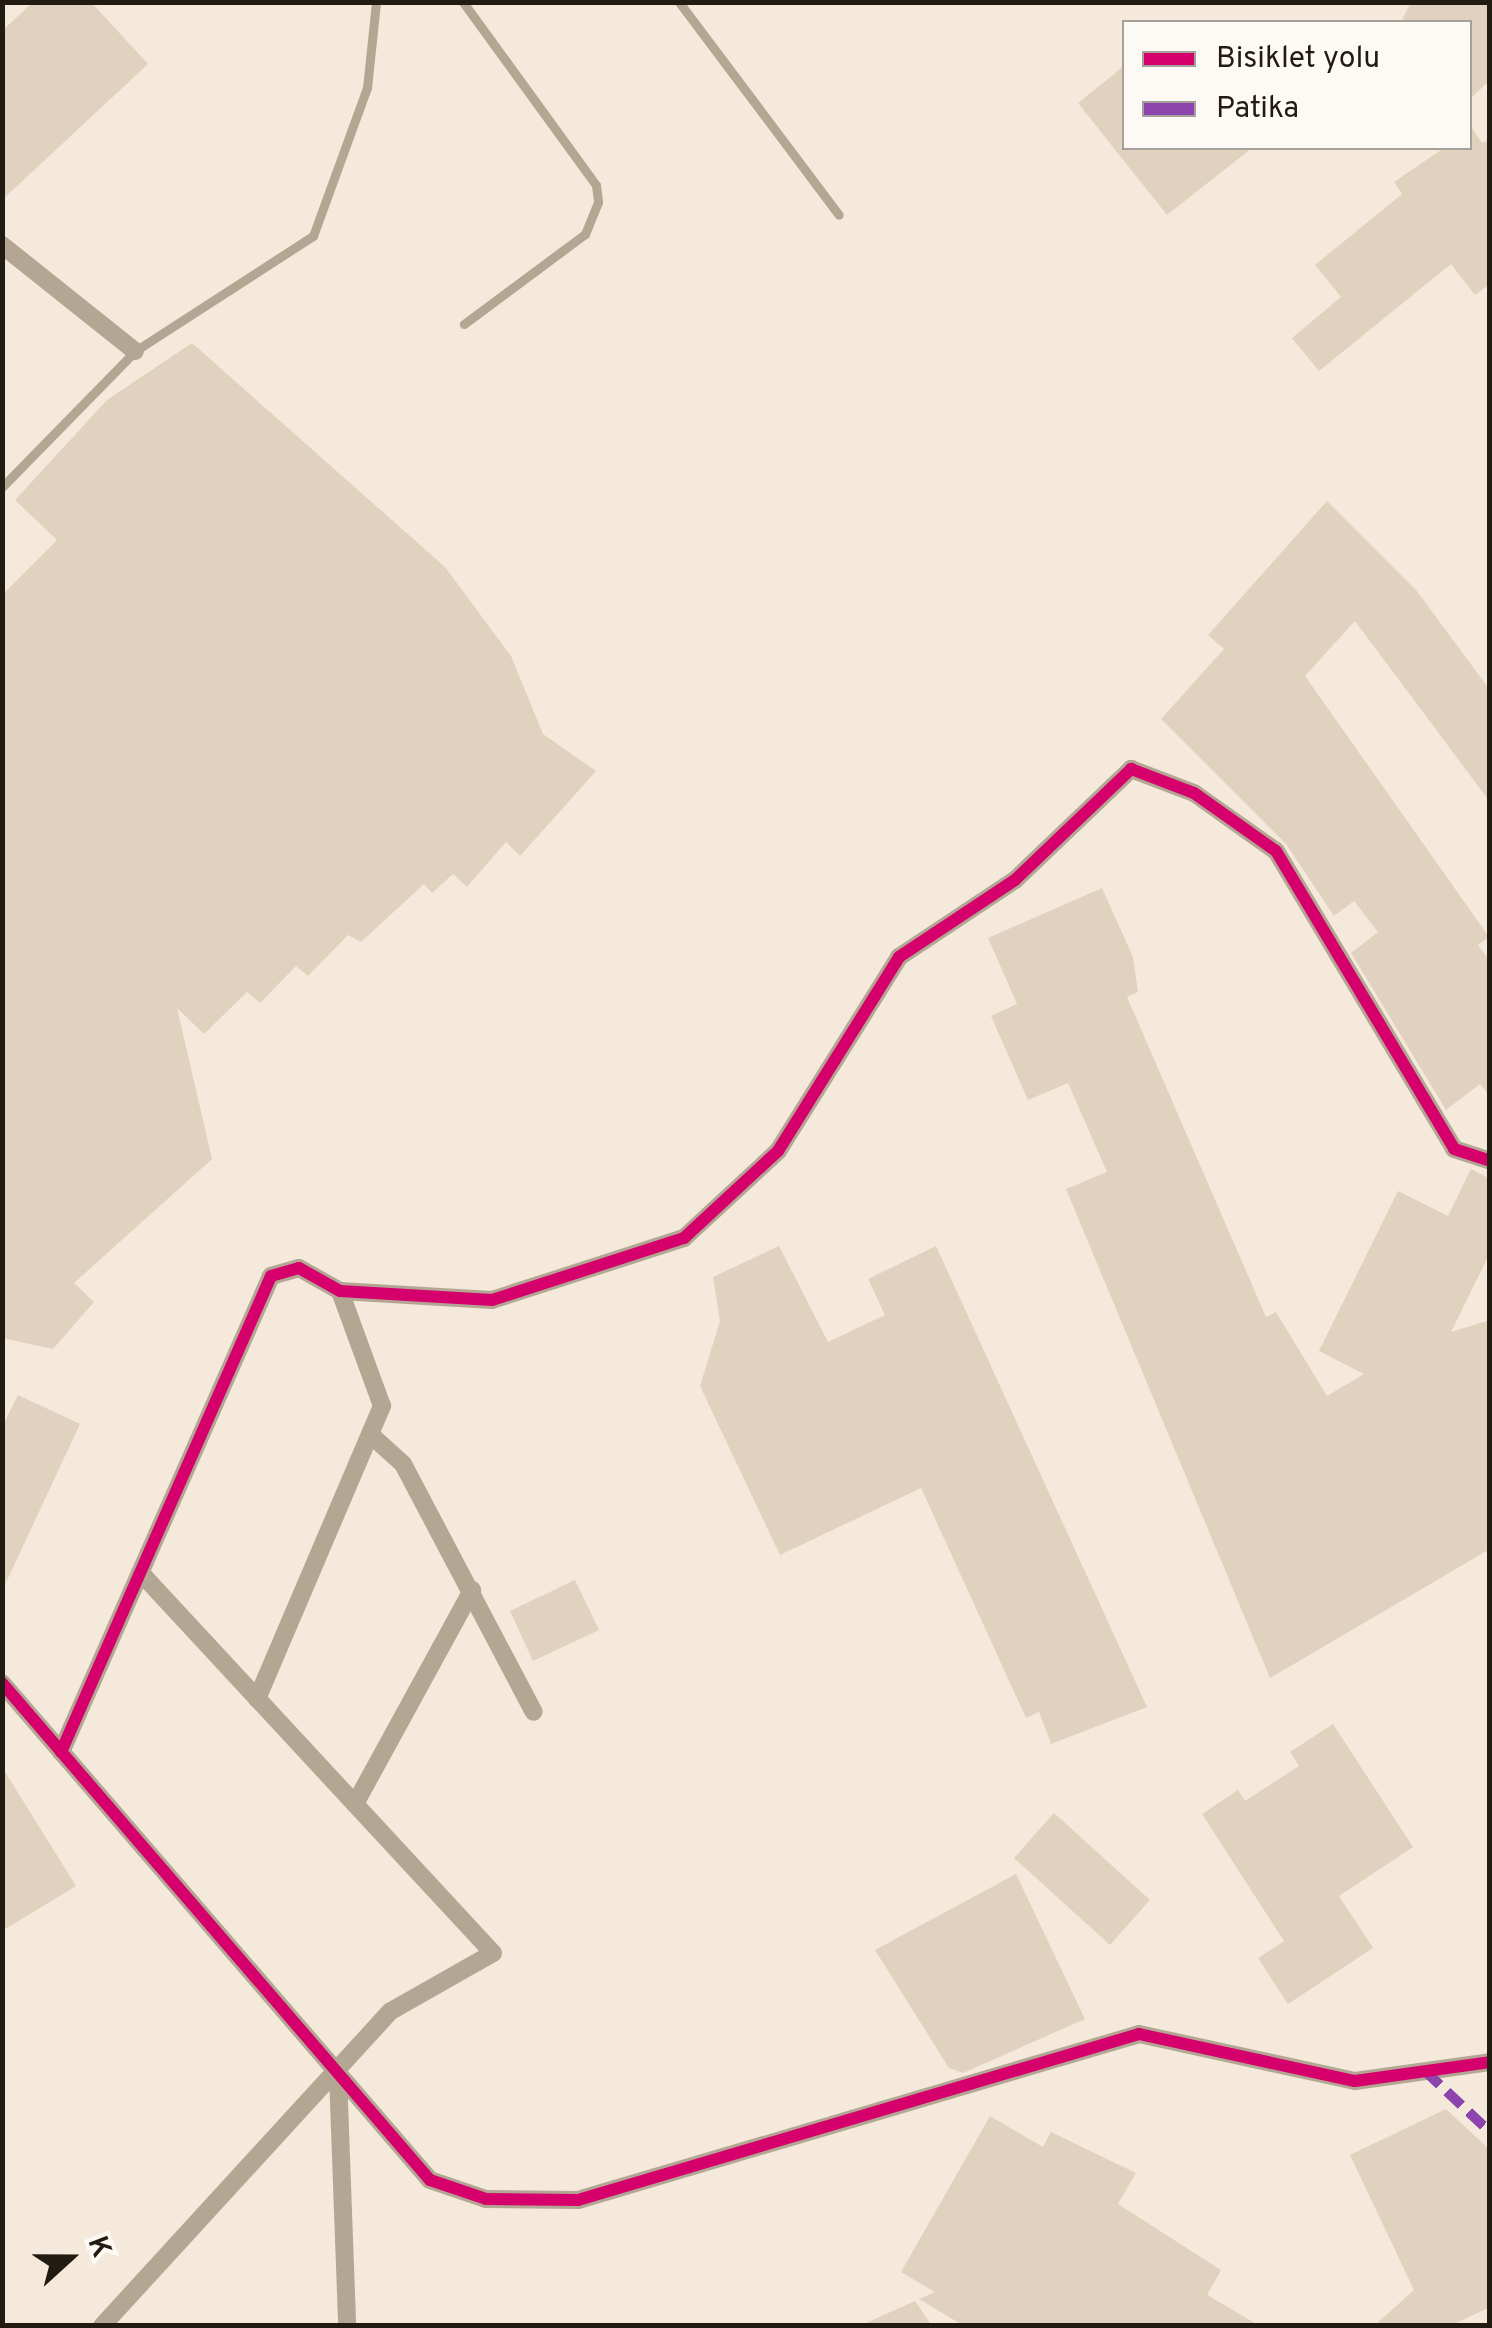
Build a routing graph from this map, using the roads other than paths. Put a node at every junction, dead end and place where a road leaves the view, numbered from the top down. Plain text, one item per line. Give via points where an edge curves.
1 (376, 2) edge
2 (463, 2) edge
3 (679, 2) edge
4 (839, 215) dead end
5 (2, 244) edge
6 (464, 324) dead end
7 (135, 351) junction
8 (2, 486) edge
9 (1490, 1161) edge
10 (340, 1291) junction
11 (372, 1436) junction
12 (140, 1572) junction
13 (472, 1590) junction
14 (2, 1682) edge
15 (257, 1699) junction
16 (534, 1712) dead end
17 (61, 1752) junction
18 (355, 1804) junction
19 (1490, 2062) edge
20 (338, 2074) junction
21 (102, 2326) edge
22 (347, 2326) edge

1 - 7 lane via 367,88 313,236
2 - 6 lane via 596,185 598,202 585,234
3 - 4 lane
5 - 7 street
7 - 8 lane
9 - 10 street via 1454,1149 1276,851 1194,793 1131,769 1015,880 899,957 778,1151 684,1238 492,1300
10 - 11 street via 381,1384
10 - 12 street via 299,1268 271,1276
11 - 13 street via 404,1464
11 - 15 street
12 - 15 street
12 - 17 street
13 - 16 street
13 - 18 street
14 - 17 street
15 - 18 street
17 - 20 street
18 - 20 street via 493,1953 391,2011
19 - 20 street via 1355,2082 1139,2034 578,2200 486,2198 430,2180
20 - 21 street
20 - 22 street

